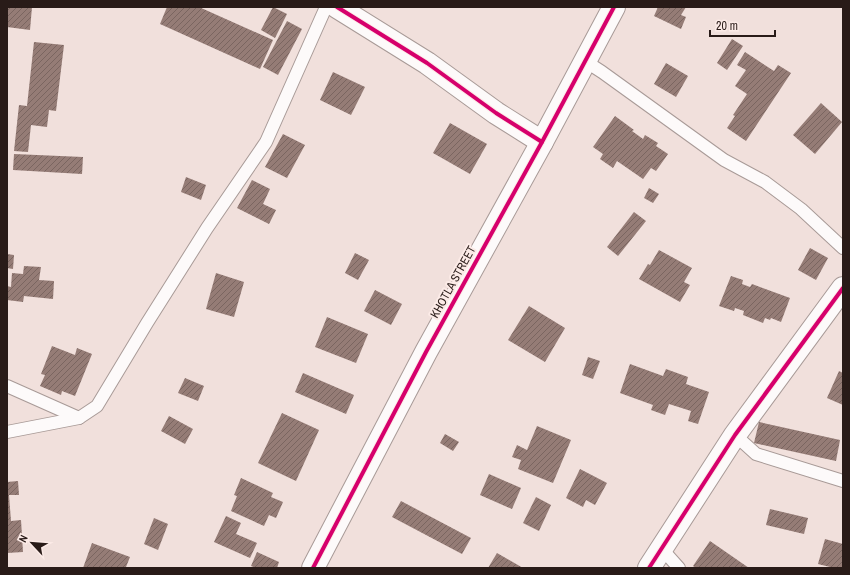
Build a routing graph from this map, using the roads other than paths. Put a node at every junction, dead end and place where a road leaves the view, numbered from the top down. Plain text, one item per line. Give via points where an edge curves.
1 (326, 7) edge
2 (337, 7) edge
3 (614, 7) edge
4 (585, 61) junction
5 (542, 142) junction
6 (843, 248) edge
7 (843, 288) edge
8 (7, 386) edge
9 (79, 418) junction
10 (7, 432) edge
11 (735, 435) junction
12 (843, 481) edge
13 (662, 549) junction
14 (313, 568) edge
15 (649, 568) edge
16 (679, 568) edge

1 - 9 lane via 266,142 147,323 97,406
2 - 5 street via 428,63 496,113
3 - 4 street, KHOTLA STREET
4 - 5 street, KHOTLA STREET
4 - 6 lane via 724,160 765,182 801,209
5 - 14 street, KHOTLA STREET via 426,352
7 - 11 street
8 - 9 lane
9 - 10 lane
11 - 12 lane via 756,454
11 - 13 street
13 - 15 street
13 - 16 lane

